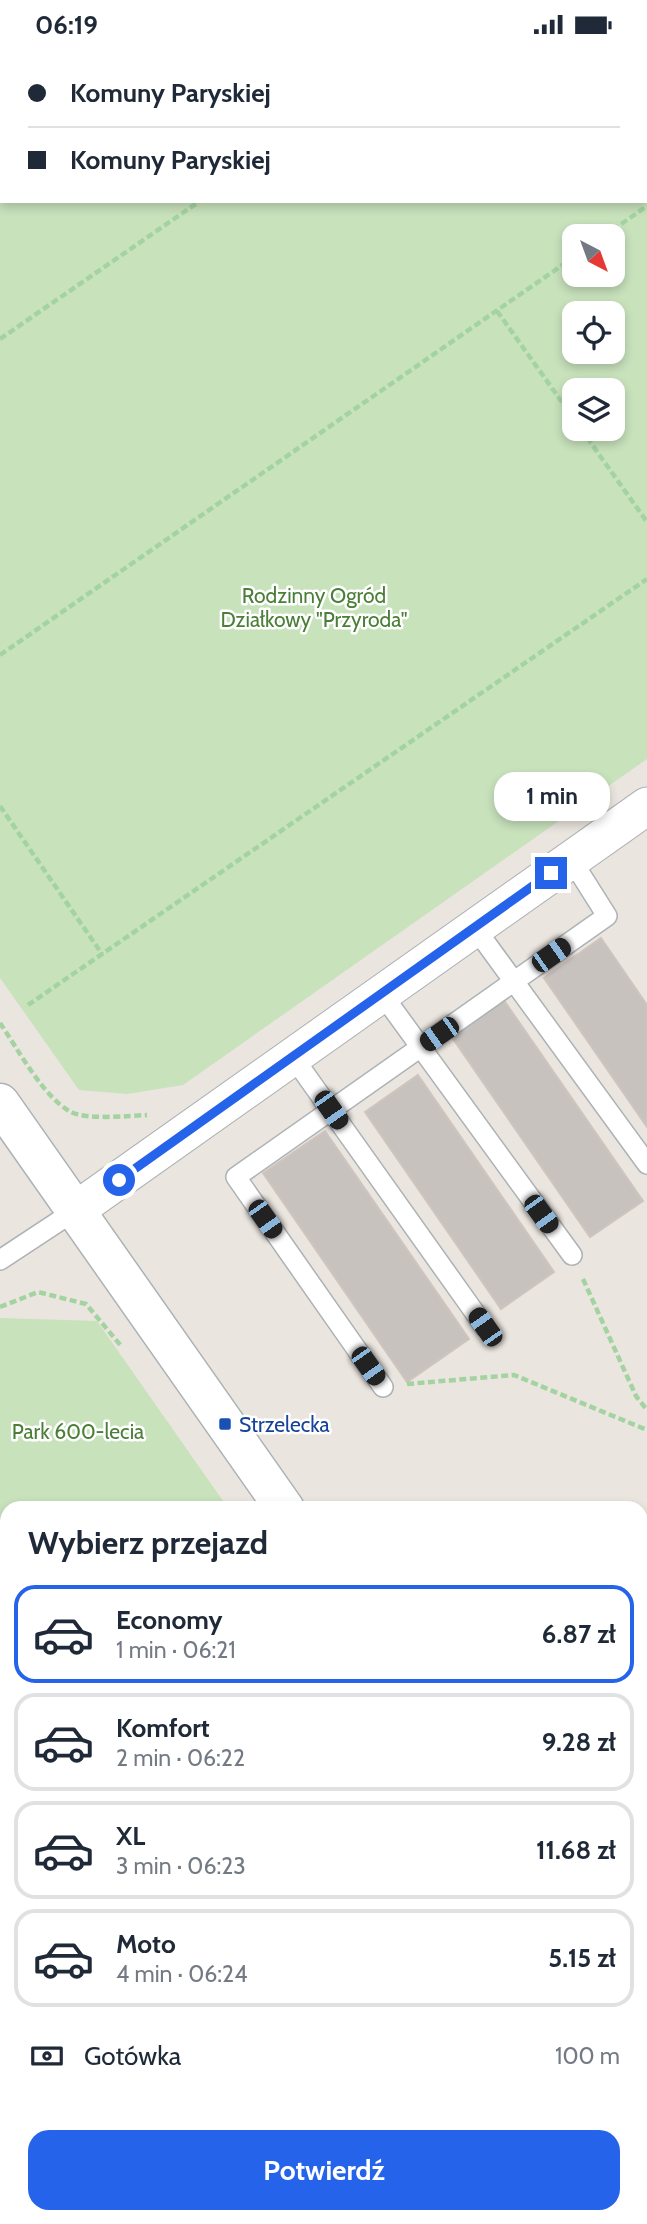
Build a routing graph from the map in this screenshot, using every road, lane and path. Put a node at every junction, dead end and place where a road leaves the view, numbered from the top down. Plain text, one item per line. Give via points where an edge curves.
1 (189, 203) edge
2 (197, 203) edge
3 (647, 206) edge
4 (192, 207) junction
5 (621, 224) edge
6 (562, 265) edge
7 (497, 311) junction
8 (0, 339) edge
9 (562, 402) edge
10 (590, 441) edge
11 (647, 522) edge
12 (647, 579) edge
13 (0, 655) edge
14 (0, 806) edge
15 (647, 806) edge
16 (571, 859) junction
17 (475, 927) junction
18 (102, 954) junction
19 (514, 981) junction
20 (382, 994) junction
21 (28, 1005) dead end
22 (0, 1023) edge
23 (420, 1047) junction
24 (293, 1057) junction
25 (0, 1103) edge
26 (331, 1110) junction
27 (156, 1114) dead end
28 (647, 1164) edge
29 (76, 1210) junction
30 (572, 1255) joint
31 (0, 1260) edge
32 (0, 1307) edge
33 (485, 1327) dead end
34 (125, 1350) dead end
35 (383, 1387) joint
36 (647, 1410) edge
37 (647, 1430) edge
38 (279, 1501) edge

1 - 4 path
2 - 4 path
3 - 5 path
4 - 8 path
6 - 7 path
7 - 9 path
7 - 13 path
10 - 11 path
12 - 18 path
14 - 18 path
15 - 16 street
16 - 17 street
16 - 19 lane via 607,916
17 - 19 lane
17 - 20 street
18 - 21 path
19 - 23 lane
19 - 28 lane
20 - 23 lane
20 - 24 street
22 - 27 path via 52,1097 73,1113
23 - 26 lane
23 - 30 lane
24 - 26 lane
24 - 29 street
25 - 29 street
26 - 33 lane
26 - 35 lane via 236,1177
29 - 31 lane
29 - 38 street
30 - 36 path via 636,1396
32 - 34 path via 38,1292 86,1304
35 - 37 path via 514,1375

